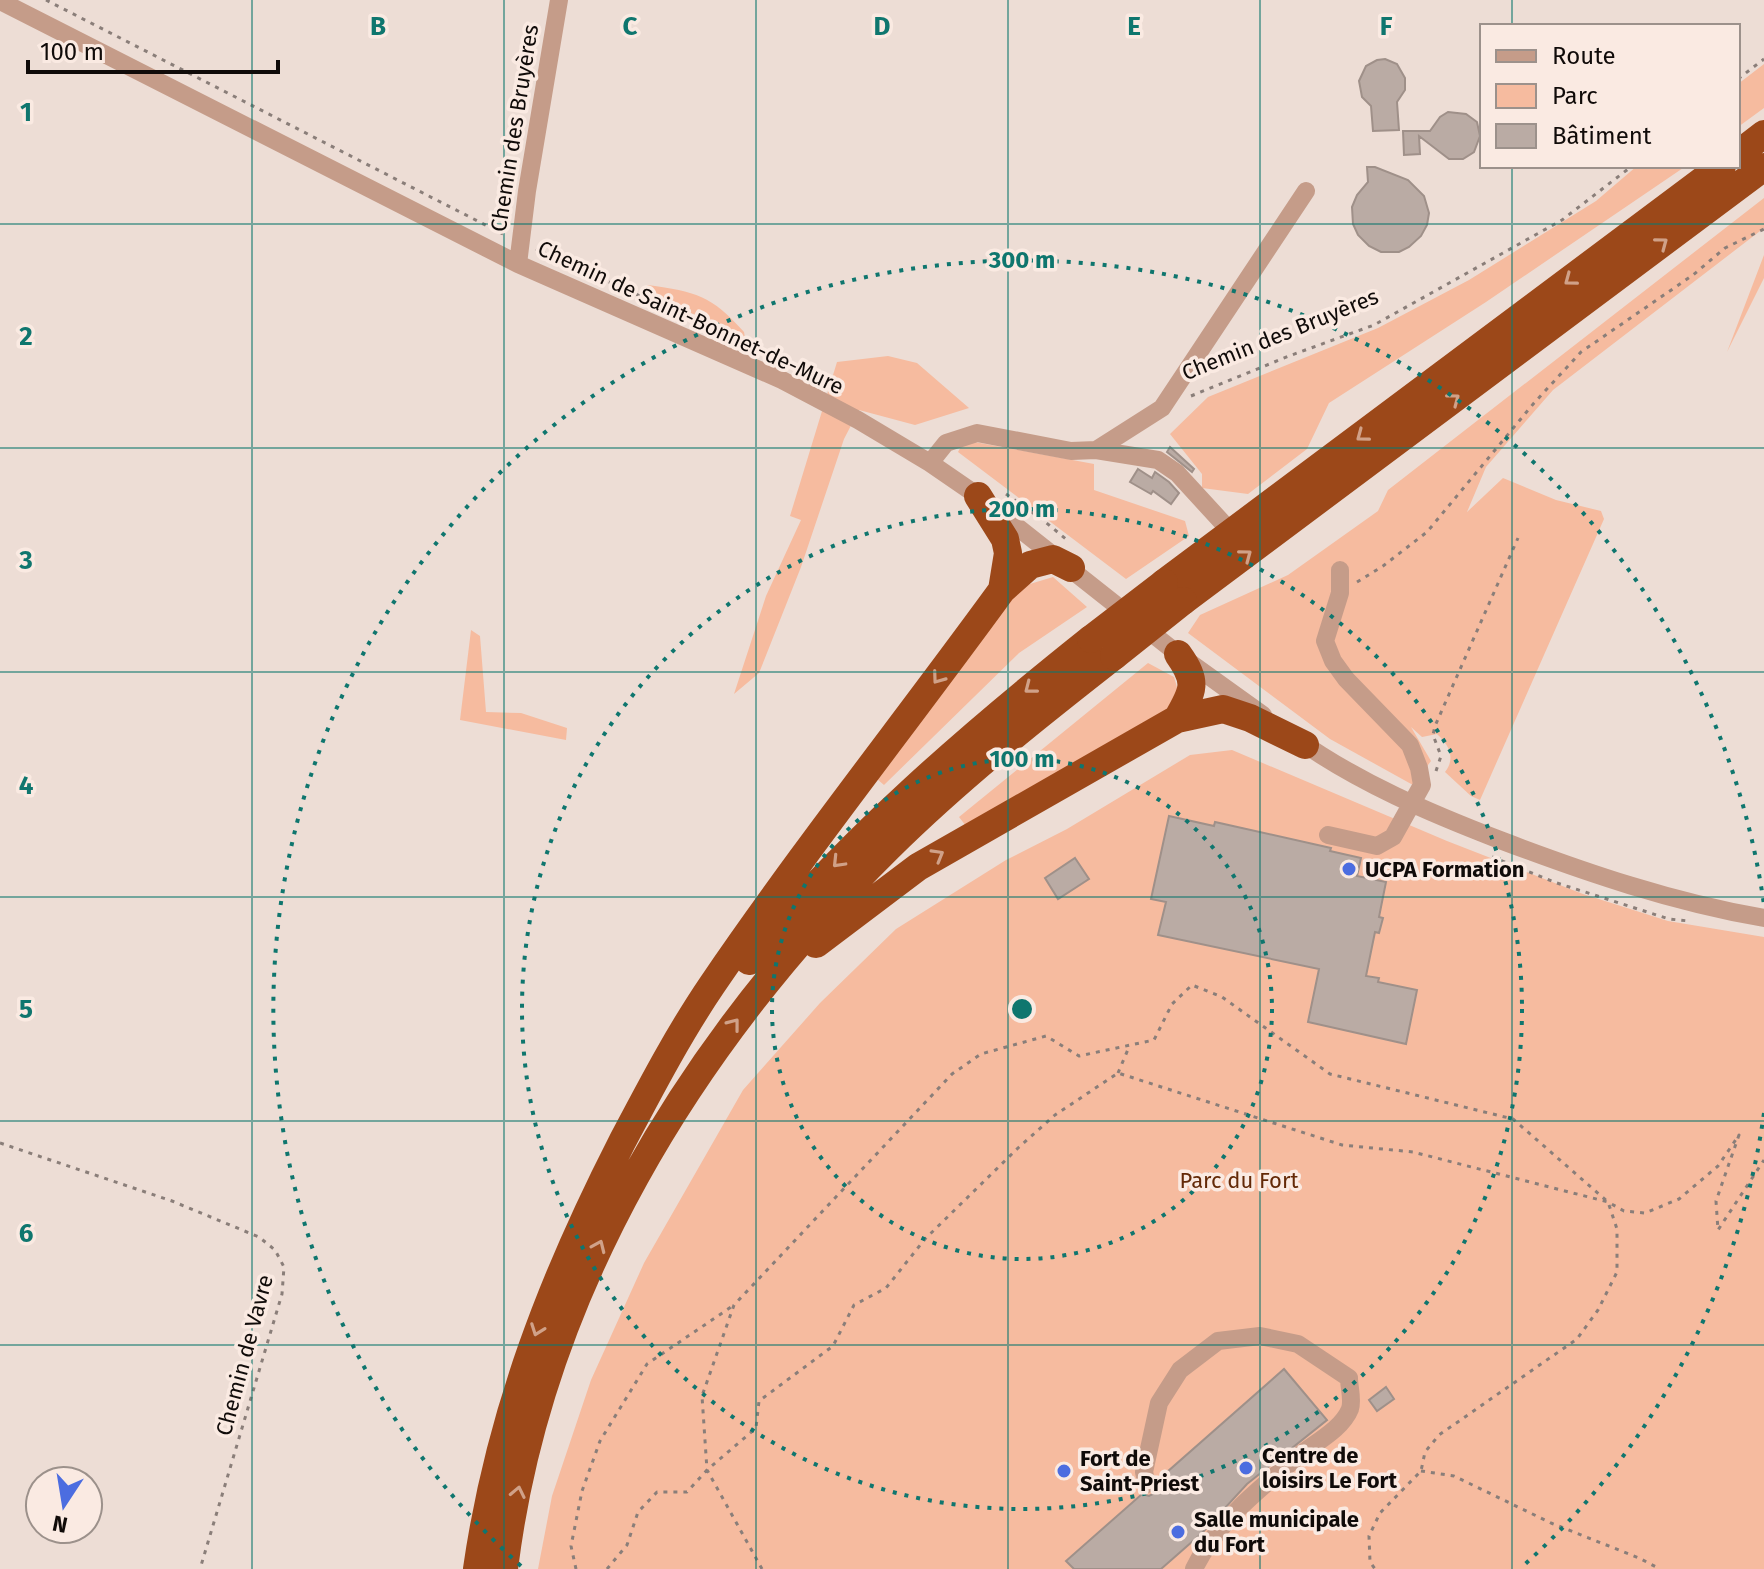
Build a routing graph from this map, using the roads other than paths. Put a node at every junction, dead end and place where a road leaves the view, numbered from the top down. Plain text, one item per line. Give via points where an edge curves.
1 (559, 0) edge
2 (0, 1) edge
3 (1764, 134) edge
4 (1740, 152) edge
5 (1764, 167) edge
6 (1719, 168) edge
7 (1306, 191) dead end
8 (518, 264) junction
9 (1096, 450) junction
10 (930, 463) junction
11 (978, 496) junction
12 (1232, 533) junction
13 (1071, 568) junction
14 (1340, 570) dead end
15 (1002, 590) junction
16 (1174, 592) junction
17 (1102, 648) junction
18 (1178, 654) junction
19 (1177, 719) junction
20 (1305, 745) junction
21 (1410, 803) junction
22 (1328, 835) dead end
23 (1764, 918) edge
24 (764, 986) junction
25 (615, 1157) junction
26 (1147, 1484) dead end
27 (477, 1569) edge
28 (504, 1569) edge
29 (1194, 1569) edge

1 - 8 street, Chemin des Bruyères
2 - 8 street, Chemin de Saint-Bonnet-de-Mure
3 - 4 highway
16 -> 5 highway
6 -> 12 highway
7 - 9 street via 1162,408
8 - 10 street, Chemin de Saint-Bonnet-de-Mure via 782,380
9 - 10 street via 1071,451 977,433 946,443
9 - 12 street via 1158,460 1177,473
10 - 11 street, Chemin de Saint-Bonnet-de-Mure
11 - 13 street, Chemin de Saint-Bonnet-de-Mure
11 - 15 highway via 1005,539
12 - 16 highway
13 - 15 highway via 1053,559 1030,565
13 - 18 street, Chemin de Saint-Bonnet-de-Mure
14 - 21 street via 1340,593 1325,641 1346,679 1410,745 1422,785
15 -> 25 highway via 711,987
16 - 17 highway, bridge
17 - 24 highway via 889,847
17 -> 25 highway via 996,715 817,884 699,1025
18 - 19 highway via 1191,672 1192,684
18 - 20 street, Chemin de Saint-Bonnet-de-Mure
19 - 20 highway via 1223,709
24 -> 19 highway via 918,867
20 - 21 street, Chemin de Saint-Bonnet-de-Mure
21 - 22 street via 1393,837 1377,846
21 - 23 street, Chemin de Saint-Bonnet-de-Mure via 1590,874
28 -> 24 highway via 541,1399 602,1239 654,1141
25 -> 27 highway via 559,1272 527,1358 494,1476
26 - 29 street via 1144,1472 1159,1403 1180,1370 1218,1341 1260,1336 1298,1344 1349,1378 1351,1406 1342,1422 1221,1527

